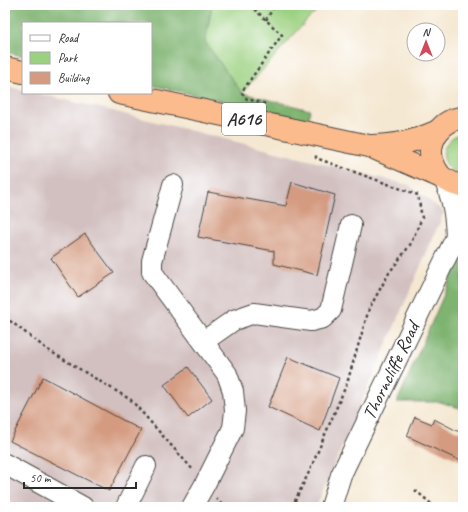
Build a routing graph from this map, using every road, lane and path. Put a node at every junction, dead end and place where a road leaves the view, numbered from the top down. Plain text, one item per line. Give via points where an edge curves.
1 (250, 5) edge
2 (275, 5) edge
3 (266, 20) junction
4 (5, 68) edge
5 (22, 72) edge
6 (124, 94) edge
7 (270, 105) dead end
8 (463, 118) edge
9 (438, 131) junction
10 (315, 134) junction
11 (369, 146) junction
12 (450, 180) edge
13 (173, 185) dead end
14 (351, 225) dead end
15 (459, 232) edge
16 (5, 317) edge
17 (204, 341) junction
18 (5, 464) edge
19 (146, 466) dead end
20 (205, 484) junction
21 (416, 490) dead end
22 (83, 507) edge
23 (126, 507) edge
24 (192, 507) edge
25 (224, 507) edge
26 (292, 507) edge
27 (331, 507) edge
28 (435, 507) edge

1 - 3 path
2 - 3 path
3 - 7 path via 282,35 242,93 246,99
4 - 5 highway
6 - 10 highway, A616
8 - 9 highway, A616 via 448,122
9 - 11 highway, A616 via 407,143
9 - 12 highway via 431,154 436,169
10 - 11 highway, A616
10 - 26 path via 316,158 418,195 422,218 410,245 389,274 369,310 347,383
11 - 12 highway, A616
12 - 15 street, Thorncliffe Road
13 - 17 street via 152,261 152,272
14 - 17 street via 331,310 323,318 311,320 254,313 234,320
15 - 27 street, Thorncliffe Road via 341,475
16 - 20 path via 48,350 131,400
17 - 20 street via 227,374 233,391 235,411 232,428
18 - 22 street
19 - 23 street
20 - 24 street
20 - 25 path
21 - 28 path

